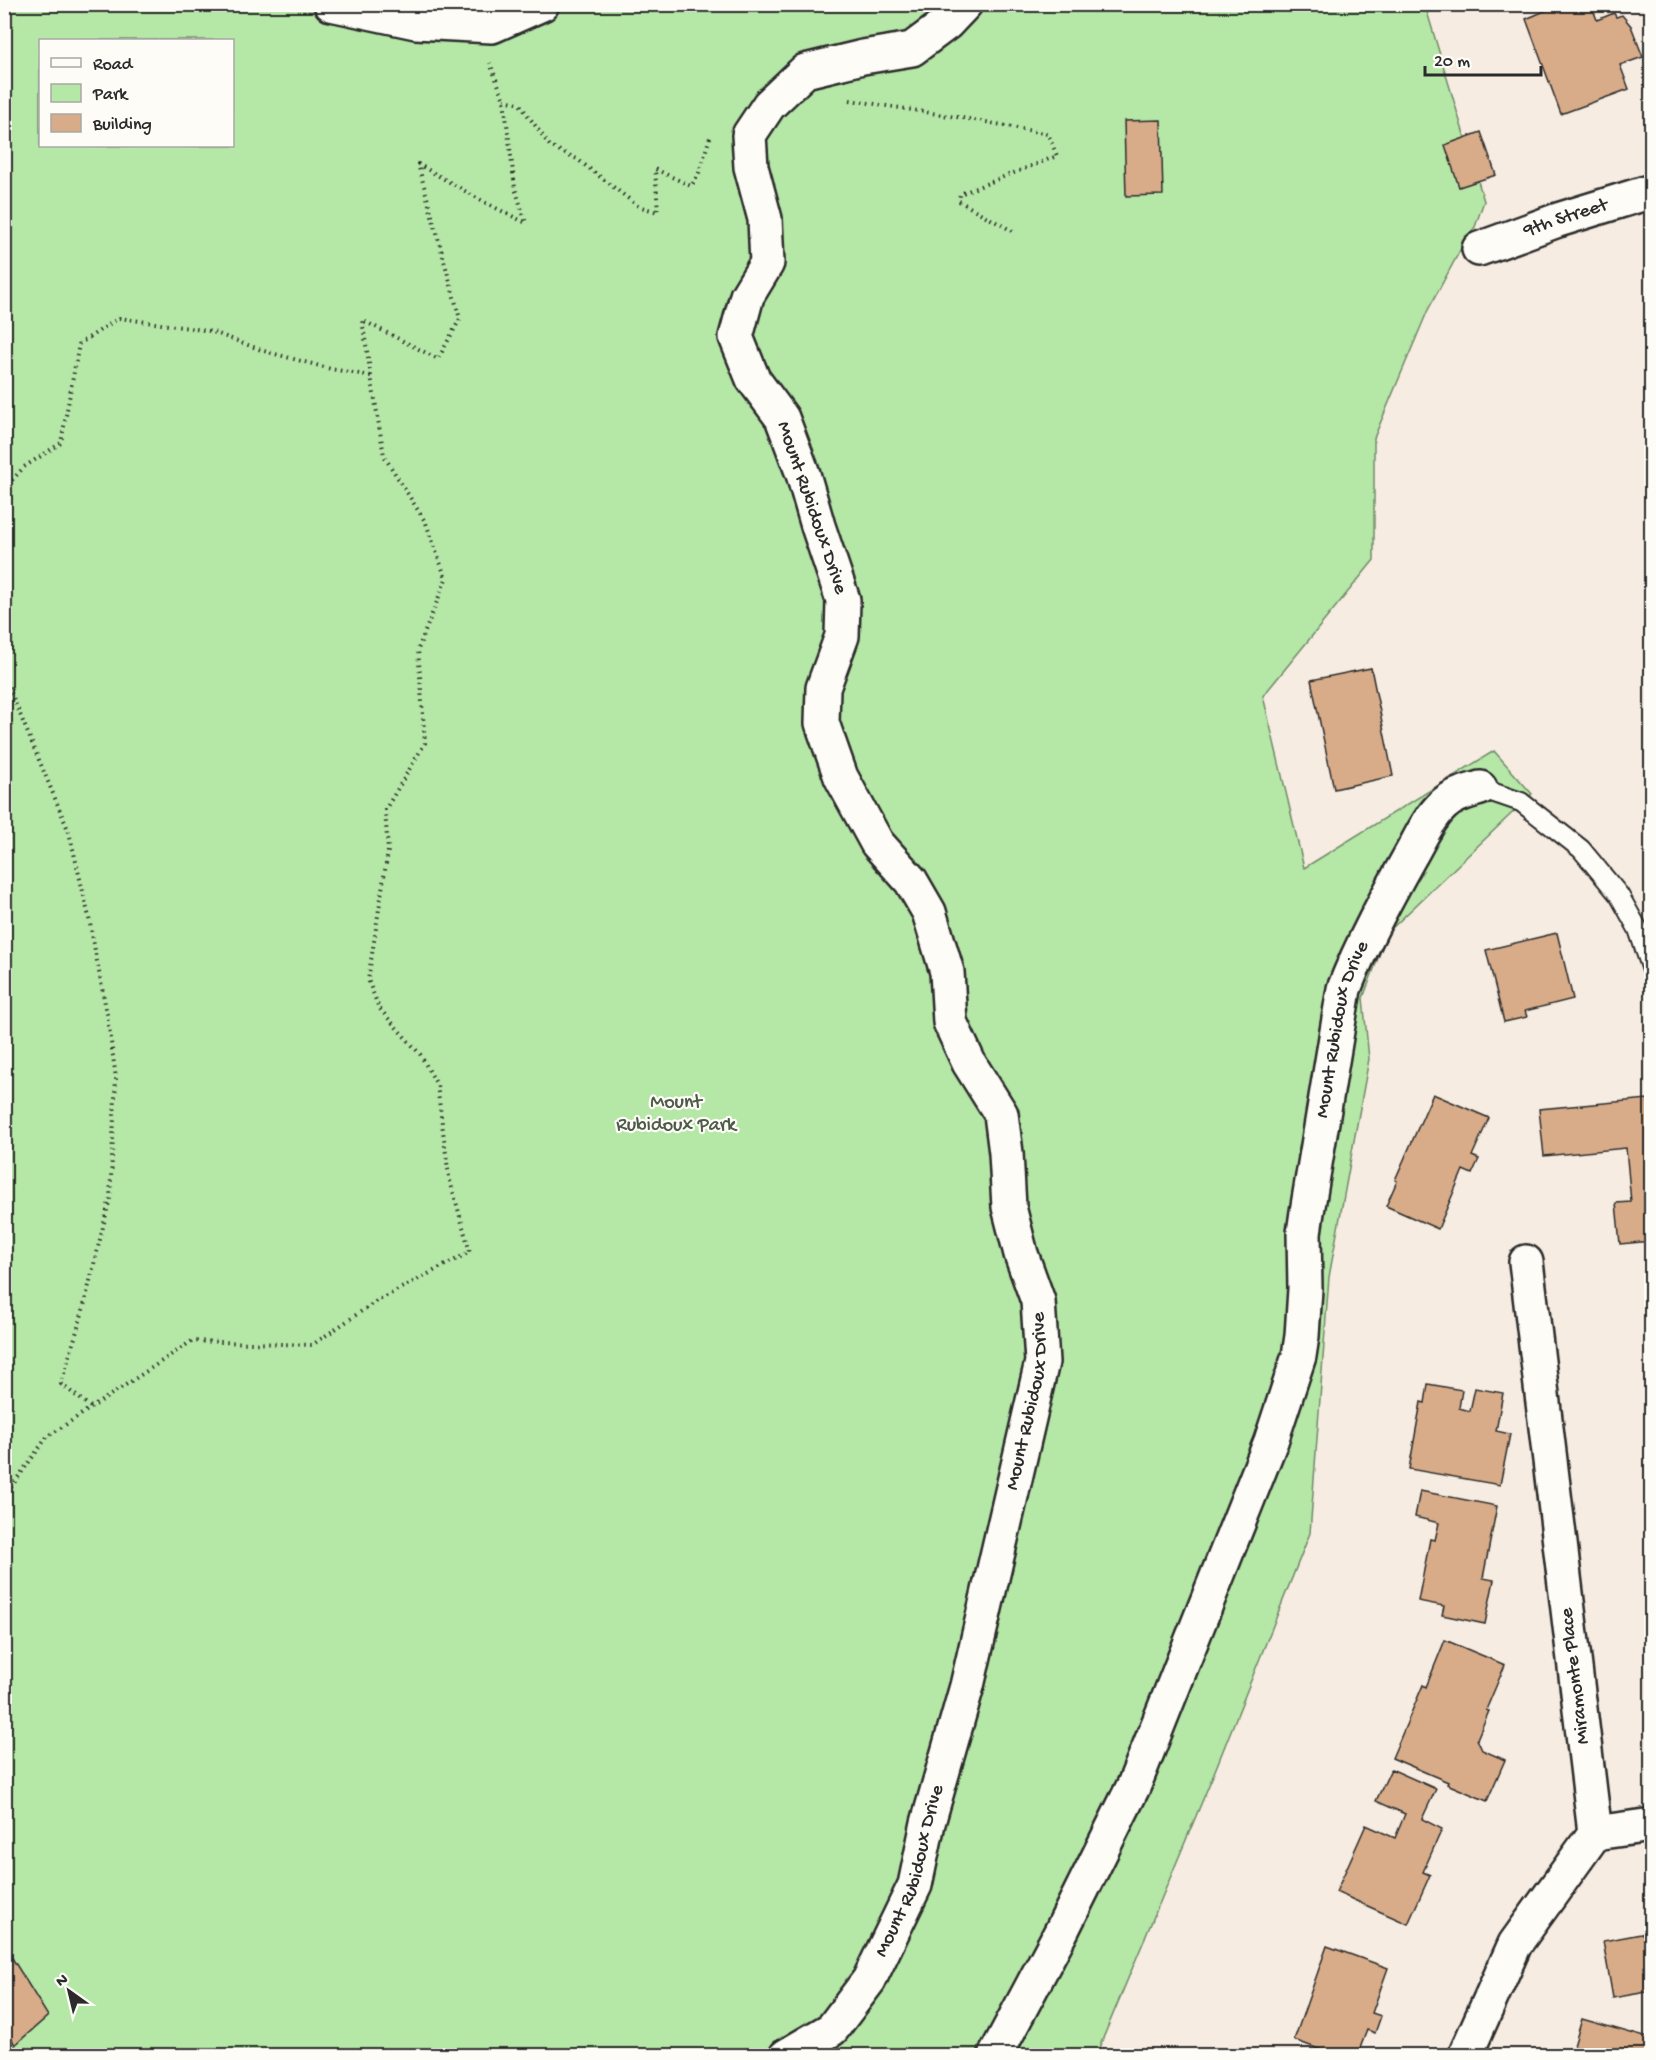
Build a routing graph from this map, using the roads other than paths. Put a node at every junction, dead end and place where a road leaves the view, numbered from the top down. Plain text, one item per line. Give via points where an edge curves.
1 (331, 4) edge
2 (542, 4) edge
3 (965, 4) edge
4 (1652, 191) edge
5 (1479, 249) dead end
6 (1480, 788) joint
7 (1652, 970) edge
8 (1526, 1262) dead end
9 (1652, 1825) edge
10 (1595, 1833) junction
11 (786, 2055) edge
12 (995, 2055) edge
13 (1465, 2055) edge

1 - 2 street via 416,22 492,26
3 - 11 street, Mount Rubidoux Drive via 912,49 805,71 769,105 749,135 751,166 765,219 766,263 747,296 736,337 753,379 782,418 843,600 842,636 823,688 822,723 841,777 877,843 911,881 929,912 947,972 950,1022 969,1063 1001,1114 1009,1207 1038,1301 1042,1362 967,1686 928,1823 915,1885 869,1980 832,2029
4 - 5 street, 9th Street
6 - 7 lane, Mount Rubidoux Drive via 1521,802 1581,849 1629,912
6 - 12 street, Mount Rubidoux Drive via 1460,794 1432,817 1383,905 1344,989 1304,1233 1302,1336 1295,1367 1270,1441 1134,1785
8 - 10 street, Miramonte Place
9 - 10 street
10 - 13 street via 1515,1944

